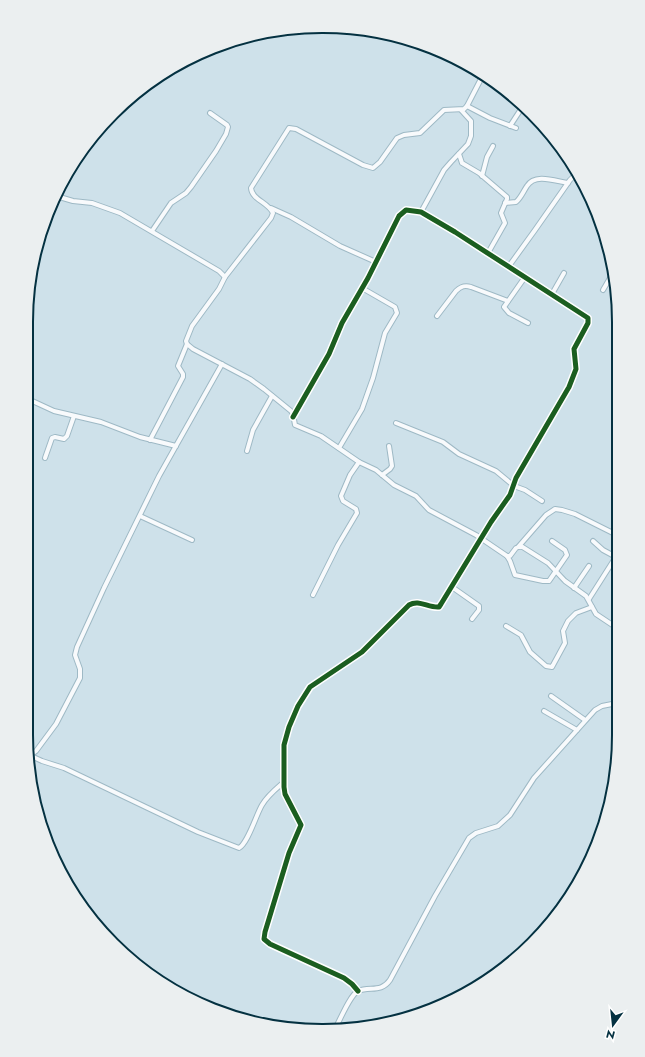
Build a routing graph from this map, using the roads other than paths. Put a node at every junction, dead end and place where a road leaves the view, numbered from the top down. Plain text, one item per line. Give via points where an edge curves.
1 (480, 80) edge
2 (467, 106) junction
3 (460, 110) junction
4 (520, 111) edge
5 (210, 113) dead end
6 (510, 126) junction
7 (516, 128) dead end
8 (493, 146) dead end
9 (459, 154) junction
10 (482, 176) junction
11 (572, 177) edge
12 (568, 183) junction
13 (61, 198) edge
14 (505, 203) junction
15 (271, 208) junction
16 (421, 212) junction
17 (152, 231) junction
18 (488, 253) junction
19 (376, 262) junction
20 (509, 266) junction
21 (564, 273) dead end
22 (225, 277) junction
23 (525, 277) junction
24 (609, 280) edge
25 (362, 288) junction
26 (603, 290) dead end
27 (552, 294) junction
28 (508, 300) junction
29 (437, 316) dead end
30 (528, 323) dead end
31 (187, 344) junction
32 (222, 364) junction
33 (272, 396) junction
34 (33, 401) edge
35 (74, 416) junction
36 (294, 417) junction
37 (396, 423) dead end
38 (150, 440) junction
39 (176, 446) junction
40 (389, 446) dead end
41 (339, 448) junction
42 (247, 452) dead end
43 (45, 458) dead end
44 (359, 462) junction
45 (382, 475) junction
46 (514, 486) junction
47 (542, 501) dead end
48 (140, 516) junction
49 (612, 532) edge
50 (482, 538) junction
51 (192, 540) dead end
52 (552, 541) dead end
53 (593, 541) dead end
54 (518, 547) junction
55 (612, 554) edge
56 (507, 556) junction
57 (612, 563) edge
58 (589, 566) dead end
59 (557, 572) junction
60 (452, 587) junction
61 (574, 588) junction
62 (313, 595) dead end
63 (588, 599) junction
64 (592, 607) junction
65 (472, 619) dead end
66 (612, 625) edge
67 (506, 626) dead end
68 (551, 696) dead end
69 (612, 704) edge
70 (544, 711) dead end
71 (586, 720) junction
72 (577, 730) junction
73 (34, 753) edge
74 (34, 757) edge
75 (284, 782) junction
76 (358, 991) junction
77 (338, 1023) edge

1 - 2 street
2 - 3 street
2 - 6 street
3 - 9 street via 472,125 468,144
3 - 15 street via 444,110 420,132 397,138 373,168 296,129 289,128 251,188 251,192
4 - 6 street
5 - 17 street via 227,125 226,134 188,190 171,203
6 - 7 street
8 - 10 street
9 - 10 street via 462,163
9 - 16 street via 444,170
10 - 14 street via 505,195
11 - 12 street
12 - 14 street via 533,180 518,200
12 - 20 street
13 - 17 street via 113,210
14 - 18 street via 501,213 504,226
15 - 19 street via 347,250
15 - 22 street via 273,213 267,224
16 - 18 street
16 - 19 street via 406,210 399,216
17 - 22 street
18 - 20 street
19 - 25 street
20 - 23 street
21 - 27 street
22 - 31 street via 189,332
23 - 27 street
23 - 28 street
24 - 26 street
25 - 36 street
25 - 41 street via 391,304 397,313 385,333 362,408
27 - 46 street via 589,320 574,349 576,369 569,387 516,478
28 - 29 street via 465,286 456,291
28 - 30 street via 504,307 506,311
31 - 32 street
31 - 38 street via 178,366 183,377
32 - 33 street via 250,378
32 - 39 street
33 - 36 street
33 - 42 street via 253,430
34 - 35 street via 54,411
35 - 38 street via 101,422
35 - 43 street via 67,436 64,439 52,438
36 - 41 street via 295,425 317,434
37 - 46 street via 443,442 459,454 496,472
38 - 39 street
39 - 48 street
40 - 45 street via 392,466
41 - 44 street
44 - 45 street
44 - 62 street via 341,496 356,509 357,513
45 - 50 street via 394,485 416,496 429,510
46 - 47 street
46 - 50 street
48 - 51 street
48 - 73 street via 77,647 75,655 81,673 57,722
49 - 54 street via 575,514 555,509 546,515
50 - 56 street
50 - 60 street
52 - 59 street via 567,552
53 - 55 street
54 - 56 street
54 - 59 street via 524,547 548,562
56 - 59 street via 513,573 517,576 547,582
57 - 63 street
58 - 61 street
59 - 61 street
60 - 65 street via 479,606
60 - 75 street via 439,607 412,604 362,652 310,686 298,706 286,737 283,752
61 - 63 street
63 - 64 street
64 - 66 street via 596,614
64 - 67 street via 576,613 568,621 563,631 565,644 552,667 546,666 530,652 521,635
68 - 71 street
69 - 71 street via 598,707
70 - 72 street
71 - 72 street
72 - 76 street via 534,778 510,815 498,826 469,838 387,984 379,988
74 - 75 street via 64,768 198,832 239,848 244,843 262,805
75 - 76 street via 285,794 301,825 290,848 264,939 344,978
76 - 77 street

